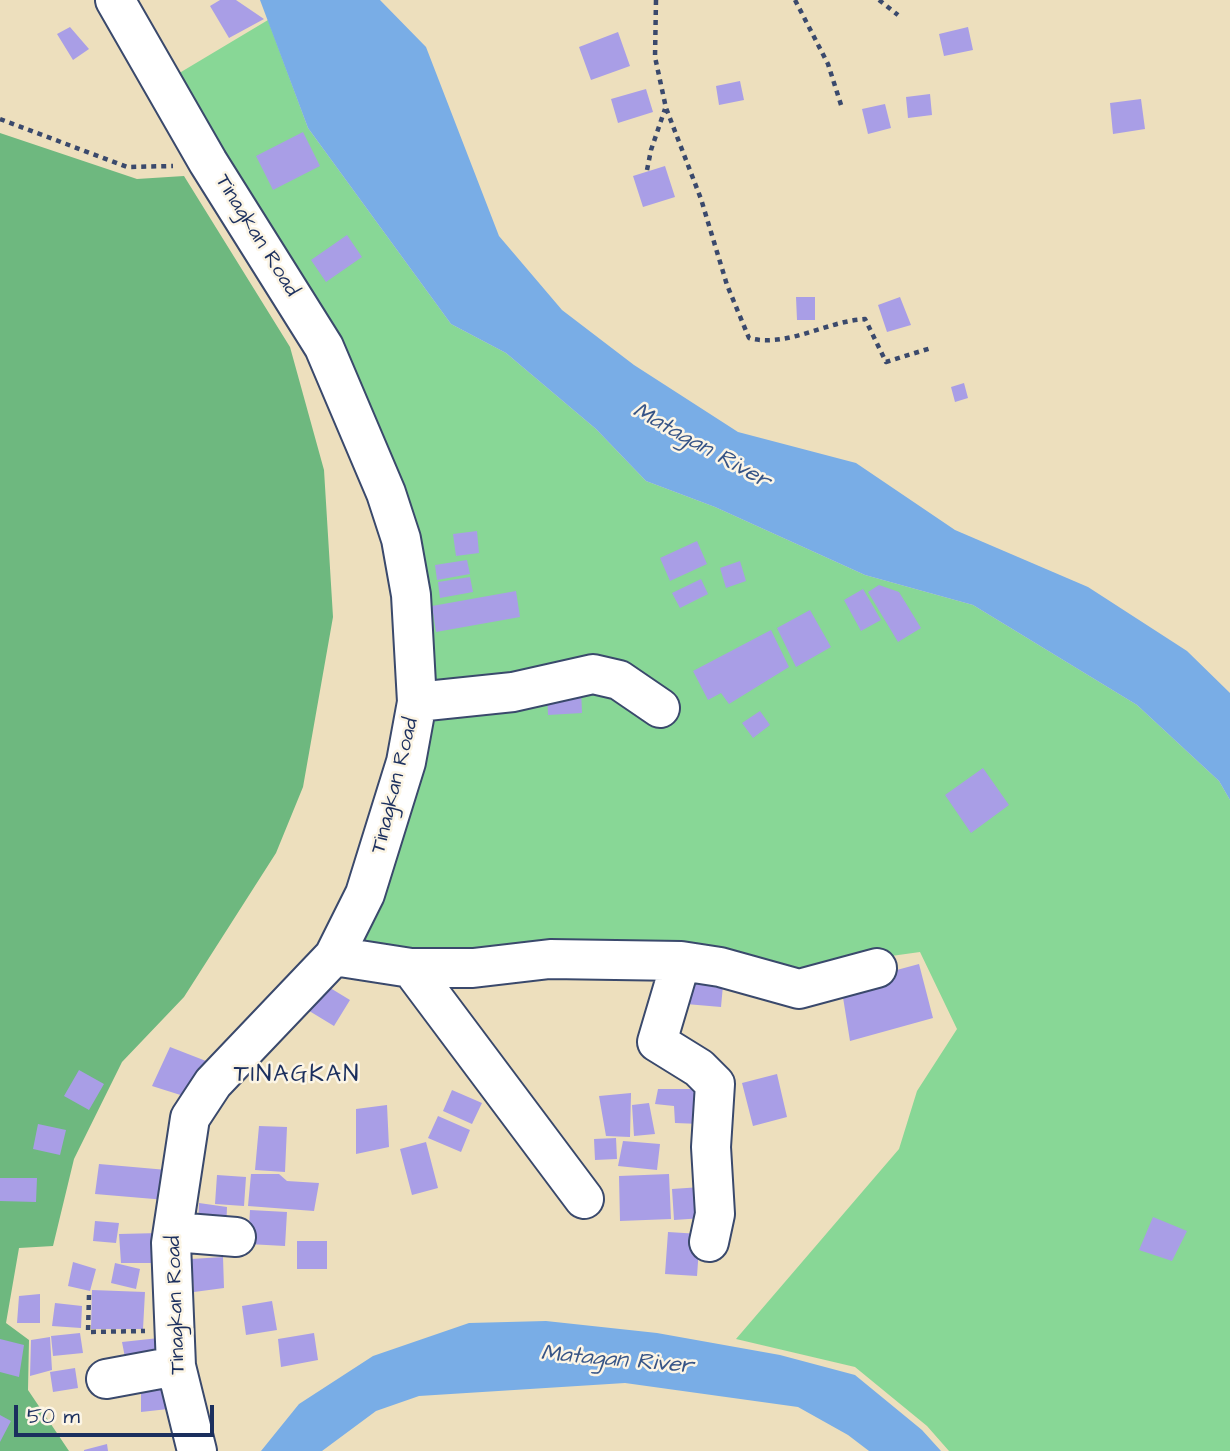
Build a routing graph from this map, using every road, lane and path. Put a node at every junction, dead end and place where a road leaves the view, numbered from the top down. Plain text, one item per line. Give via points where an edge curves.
1 (115, 0) edge
2 (656, 0) edge
3 (795, 0) edge
4 (879, 0) edge
5 (898, 15) dead end
6 (666, 108) junction
7 (842, 108) dead end
8 (0, 119) edge
9 (208, 162) junction
10 (648, 170) dead end
11 (931, 348) dead end
12 (416, 702) junction
13 (660, 708) dead end
14 (334, 956) junction
15 (681, 961) junction
16 (411, 968) junction
17 (877, 968) dead end
18 (584, 1199) dead end
19 (174, 1232) junction
20 (236, 1237) dead end
21 (709, 1242) dead end
22 (89, 1295) dead end
23 (175, 1348) junction
24 (106, 1379) dead end
25 (197, 1451) edge

1 - 9 street, Tinagkan Road
2 - 6 path via 655,57
3 - 7 path via 828,64
4 - 5 path
6 - 10 path
6 - 11 path via 748,338 798,335 865,319 886,362
8 - 9 path via 127,167
9 - 12 street, Tinagkan Road via 324,347 386,493 401,539 411,596
12 - 13 street via 513,692 593,674 619,680
12 - 14 street, Tinagkan Road via 389,823 365,894
14 - 16 street
14 - 19 street, Tinagkan Road via 222,1074 190,1118
15 - 16 street via 550,959 473,968
15 - 17 street via 720,967 794,989
15 - 21 street via 657,1042 716,1084 711,1147 715,1214
16 - 18 street
19 - 20 street
19 - 23 street, Tinagkan Road
22 - 23 path via 88,1332
23 - 24 street
23 - 25 street, Tinagkan Road

